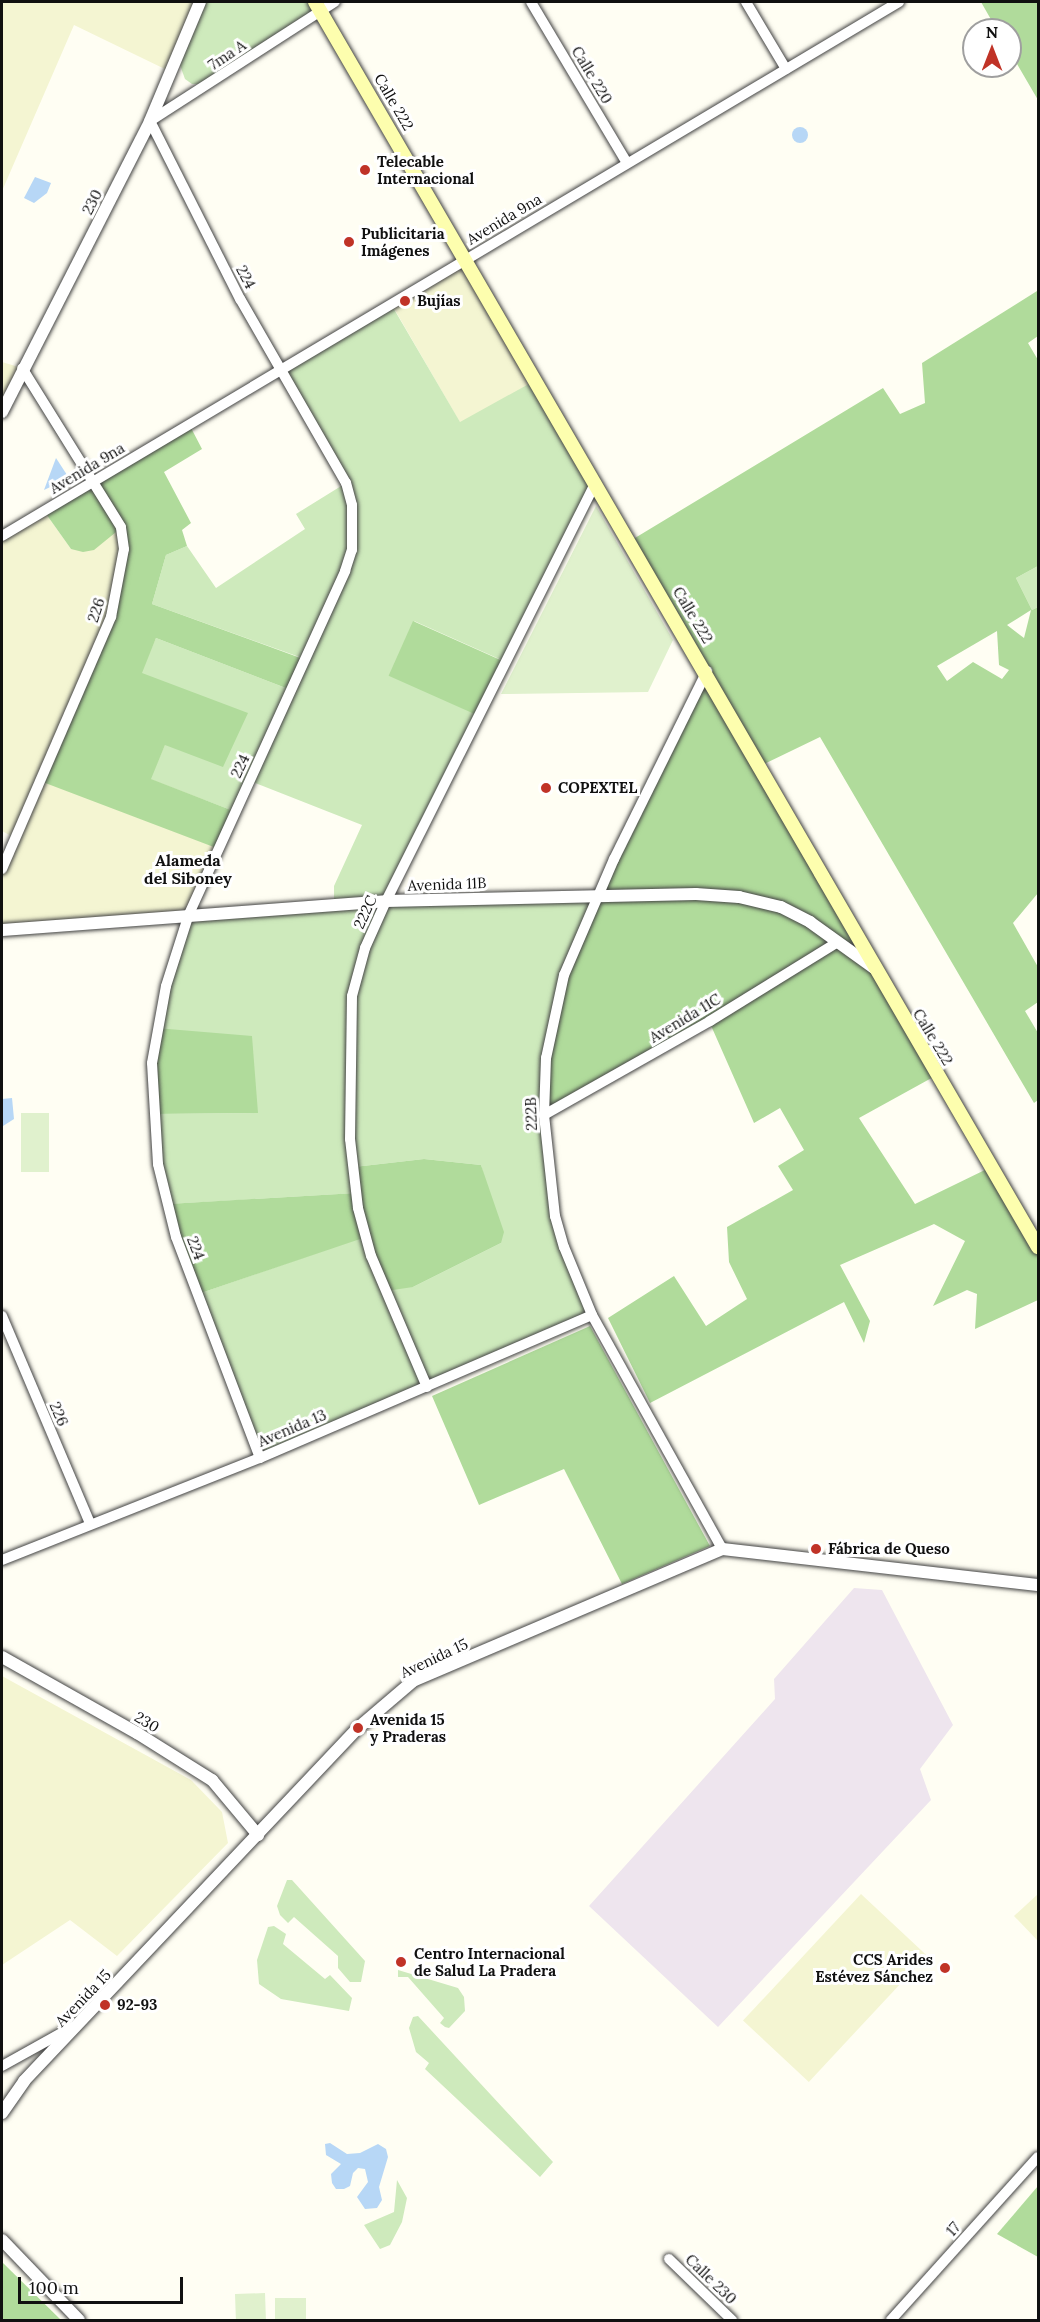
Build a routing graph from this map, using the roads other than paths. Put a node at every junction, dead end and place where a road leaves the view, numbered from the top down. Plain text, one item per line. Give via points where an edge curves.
1 (200, 2) edge
2 (335, 2) edge
3 (531, 2) edge
4 (746, 2) edge
5 (899, 2) edge
6 (318, 6) edge
7 (786, 69) junction
8 (150, 121) junction
9 (627, 163) junction
10 (466, 259) junction
11 (22, 368) junction
12 (280, 370) junction
13 (2, 412) edge
14 (95, 481) junction
15 (596, 483) junction
16 (2, 536) edge
17 (707, 671) junction
18 (2, 869) edge
19 (600, 894) junction
20 (386, 901) junction
21 (189, 914) junction
22 (2, 930) edge
23 (838, 942) junction
24 (874, 968) junction
25 (544, 1115) junction
26 (1038, 1247) edge
27 (592, 1315) junction
28 (2, 1316) edge
29 (427, 1387) junction
30 (260, 1458) junction
31 (90, 1523) junction
32 (722, 1549) junction
33 (2, 1560) edge
34 (1038, 1585) edge
35 (2, 1657) edge
36 (258, 1834) junction
37 (81, 2022) junction
38 (2, 2066) edge
39 (2, 2112) edge
40 (1038, 2157) edge
41 (2, 2240) edge
42 (669, 2259) dead end
43 (79, 2320) edge
44 (732, 2320) edge
45 (891, 2320) edge

1 - 8 street, 230
2 - 6 street, 7ma A
3 - 9 street, Calle 220
4 - 7 street
5 - 7 street, Avenida 9na
6 - 8 street, 7ma A
6 - 10 main road, Calle 222
7 - 9 street, Avenida 9na
8 - 11 street, 230
8 - 12 street, 224 via 179,186
9 - 10 street, Avenida 9na
10 - 12 street, Avenida 9na
10 - 15 main road, Calle 222
11 - 13 street, 230
11 - 14 street, 226
12 - 14 street, Avenida 9na
12 - 21 street, 224 via 346,483 352,505 352,550
14 - 16 street, Avenida 9na
14 - 18 street, 226 via 122,527 123,569 111,617
15 - 17 main road, Calle 222
15 - 20 street, 222C
17 - 19 street, 222B
17 - 24 main road, Calle 222
19 - 20 street, Avenida 11B
19 - 23 street, Avenida 11B via 739,897 781,908
19 - 25 street, 222B via 564,975 555,1008 546,1058
20 - 21 street, Avenida 11B
20 - 29 street, 222C via 365,948 352,996 351,1138 358,1208 371,1256
21 - 22 street, Avenida 11B
21 - 30 street, 224 via 156,1028 152,1063 158,1164 176,1237
23 - 24 street, Avenida 11B
23 - 25 street, Avenida 11C via 710,1021
24 - 26 main road, Calle 222
25 - 27 street, 222B via 555,1216
27 - 29 street, Avenida 13
27 - 32 street, 222B
28 - 31 street, 226
29 - 30 street, Avenida 13
30 - 31 street, Avenida 13
31 - 33 street, Avenida 13
32 - 34 street, Avenida 15
32 - 36 street, Avenida 15 via 413,1681 379,1706
35 - 36 street, 230 via 212,1780
36 - 37 street, Avenida 15
37 - 38 street
37 - 39 street, Avenida 15 via 24,2081
40 - 45 street, 17
41 - 43 street
42 - 44 street, Calle 230

